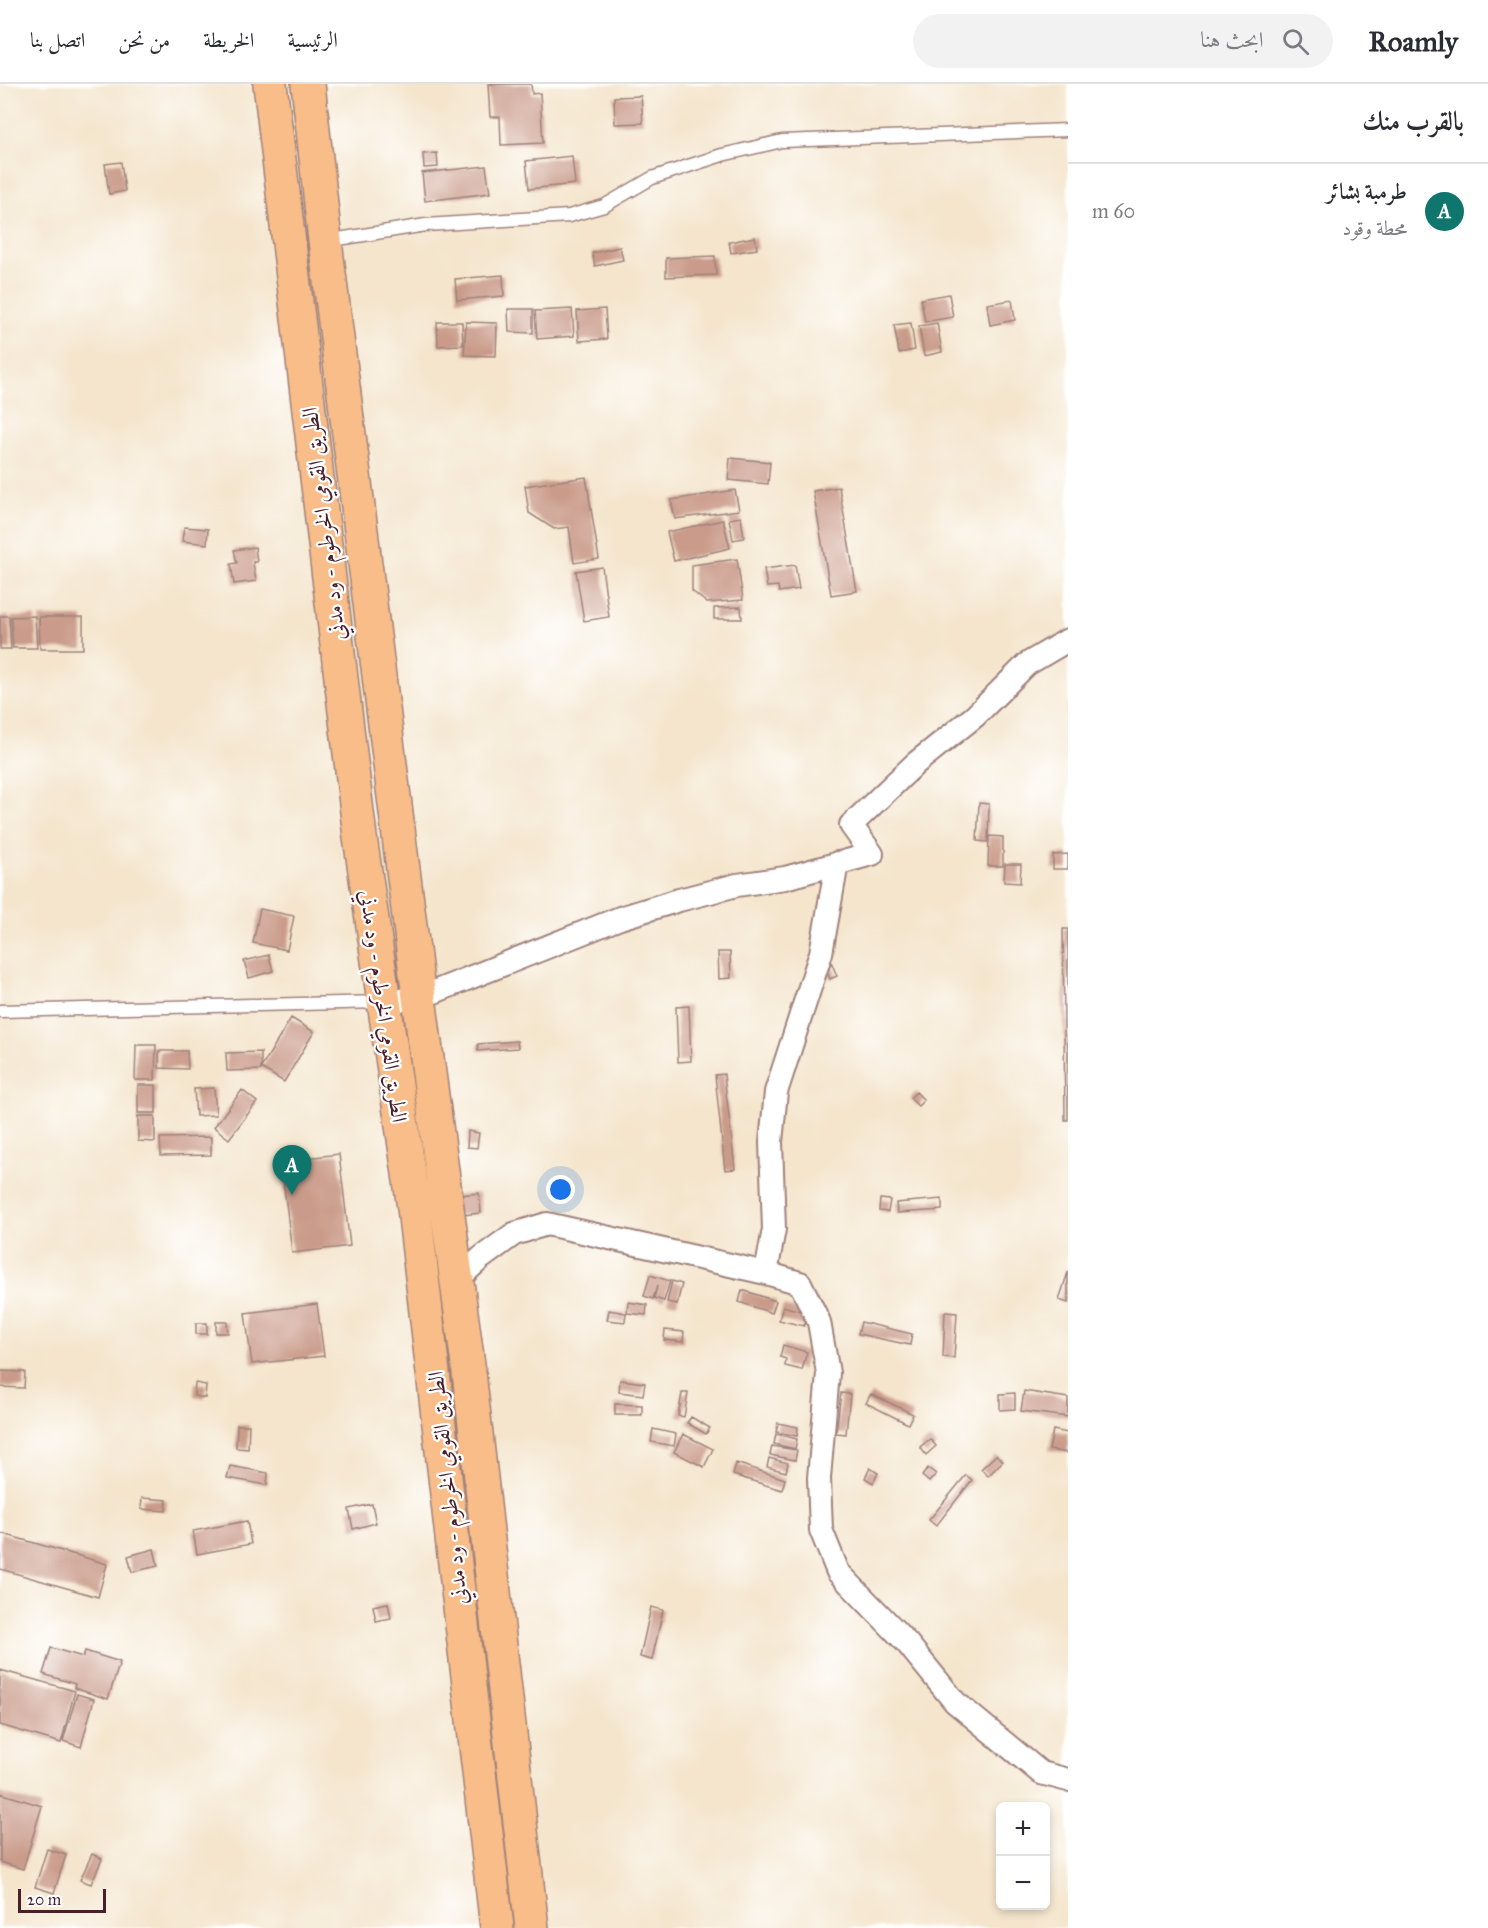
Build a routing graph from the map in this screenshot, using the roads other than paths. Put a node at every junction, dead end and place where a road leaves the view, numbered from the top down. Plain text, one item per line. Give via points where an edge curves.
1 (270, 84) edge
2 (308, 84) edge
3 (1068, 130) edge
4 (325, 241) junction
5 (1068, 640) edge
6 (837, 863) junction
7 (419, 998) junction
8 (383, 1002) junction
9 (0, 1011) edge
10 (766, 1273) junction
11 (457, 1280) junction
12 (1068, 1780) edge
13 (498, 1928) edge
14 (532, 1928) edge

1 - 8 highway, الطريق القومي الخرطوم - ود مدني via 358,825
2 - 4 highway, الطريق القومي الخرطوم - ود مدني
3 - 4 lane via 782,141 652,178 604,206 569,216 426,225
4 - 7 highway, الطريق القومي الخرطوم - ود مدني
5 - 6 street via 1027,664 975,716 916,763 851,825 872,854
6 - 7 street via 785,878 737,885 620,918
6 - 10 street via 821,953 776,1092 771,1142 774,1229
7 - 8 street
7 - 11 highway, الطريق القومي الخرطوم - ود مدني
8 - 9 lane
8 - 13 highway, الطريق القومي الخرطوم - ود مدني via 417,1232
10 - 11 street via 547,1224 514,1234
10 - 12 street via 800,1283 819,1322 828,1373 819,1478 820,1530 838,1572 907,1643 955,1702 1041,1773
11 - 14 highway, الطريق القومي الخرطوم - ود مدني

